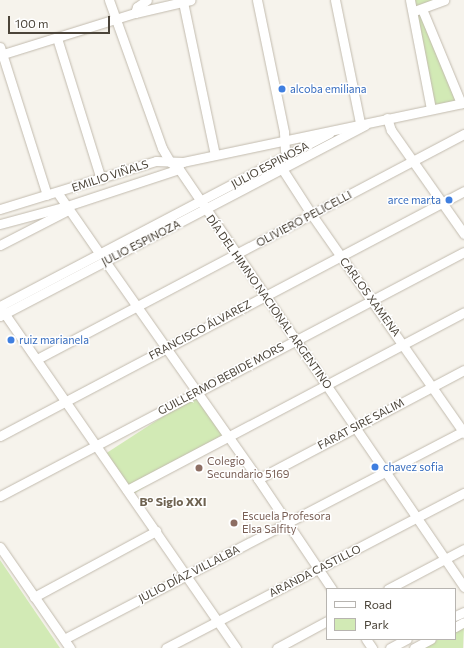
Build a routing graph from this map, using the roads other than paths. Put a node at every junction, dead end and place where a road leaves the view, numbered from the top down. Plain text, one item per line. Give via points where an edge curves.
1 (109, 0) edge
2 (147, 0) edge
3 (257, 0) edge
4 (335, 0) edge
5 (410, 0) edge
6 (444, 0) edge
7 (187, 1) edge
8 (422, 9) junction
9 (412, 10) junction
10 (135, 12) junction
11 (116, 18) junction
12 (57, 38) junction
13 (1, 52) edge
14 (463, 103) edge
15 (431, 109) junction
16 (387, 118) junction
17 (375, 120) junction
18 (360, 123) junction
19 (340, 128) junction
20 (464, 134) edge
21 (285, 139) junction
22 (214, 155) junction
23 (289, 159) junction
24 (412, 161) junction
25 (170, 162) junction
26 (280, 164) junction
27 (179, 169) junction
28 (101, 179) junction
29 (464, 191) edge
30 (58, 192) junction
31 (47, 195) junction
32 (442, 203) junction
33 (203, 206) junction
34 (68, 208) junction
35 (0, 209) edge
36 (312, 215) junction
37 (0, 224) edge
38 (464, 234) edge
39 (0, 245) edge
40 (464, 252) edge
41 (238, 255) junction
42 (341, 256) junction
43 (103, 258) junction
44 (266, 296) junction
45 (372, 299) junction
46 (136, 306) junction
47 (1, 311) edge
48 (464, 312) edge
49 (296, 340) junction
50 (404, 344) junction
51 (166, 348) junction
52 (37, 359) junction
53 (464, 370) edge
54 (327, 386) junction
55 (432, 386) junction
56 (198, 392) junction
57 (65, 401) junction
58 (355, 427) junction
59 (464, 432) edge
60 (0, 436) edge
61 (229, 437) junction
62 (96, 444) junction
63 (386, 472) junction
64 (258, 479) junction
65 (127, 490) junction
66 (464, 493) edge
67 (0, 496) edge
68 (418, 518) junction
69 (288, 523) junction
70 (156, 531) junction
71 (0, 547) edge
72 (464, 549) edge
73 (445, 559) junction
74 (318, 569) junction
75 (186, 576) junction
76 (464, 587) edge
77 (331, 588) edge
78 (390, 588) edge
79 (34, 597) junction
80 (217, 621) junction
81 (326, 622) edge
82 (64, 639) junction
83 (405, 640) edge
84 (429, 640) edge
85 (70, 648) edge
86 (166, 648) edge
87 (236, 648) edge
88 (277, 648) edge
89 (390, 648) edge
90 (414, 648) edge

1 - 11 street, DÍA DEL HIMNO NACIONAL ARGENTINO
2 - 10 street via 137,7
3 - 21 street
4 - 18 street
5 - 9 street
6 - 8 street
7 - 10 street
7 - 22 street
8 - 9 street
8 - 14 street
9 - 15 street
10 - 11 street
11 - 12 street
11 - 25 street, DÍA DEL HIMNO NACIONAL ARGENTINO via 162,148
12 - 13 street
12 - 28 street
13 - 31 street
14 - 15 street
15 - 16 street
16 - 17 street
16 - 24 street via 391,130
17 - 18 street
17 - 23 street, JULIO ESPINOSA
18 - 19 street
19 - 21 street, EMILIO VIÑALS
19 - 23 street, JULIO ESPINOSA
20 - 24 street, OLIVIERO PELICELLI
21 - 22 street, EMILIO VIÑALS
21 - 23 street
22 - 25 street, EMILIO VIÑALS via 183,162
23 - 26 street, JULIO ESPINOSA
24 - 32 street
24 - 36 street, OLIVIERO PELICELLI
25 - 27 street, DÍA DEL HIMNO NACIONAL ARGENTINO
25 - 28 street, EMILIO VIÑALS via 156,161
26 - 33 street, JULIO ESPINOZA
26 - 36 street, CARLOS XAMENA
27 - 33 street, DÍA DEL HIMNO NACIONAL ARGENTINO
27 - 34 street, EMILIO VIÑALS
28 - 30 street, EMILIO VIÑALS
29 - 32 street, FRANCISCO ÁLVAREZ
30 - 31 street, EMILIO VIÑALS
30 - 34 street
31 - 35 street, EMILIO VIÑALS
32 - 38 street
32 - 42 street, FRANCISCO ÁLVAREZ
33 - 41 street, DÍA DEL HIMNO NACIONAL ARGENTINO
33 - 43 street, JULIO ESPINOZA
34 - 37 street, EMILIO VIÑALS
34 - 39 street
34 - 43 street
36 - 41 street, OLIVIERO PELICELLI
36 - 42 street, CARLOS XAMENA
40 - 45 street, GUILLERMO BEBIDE MORS
41 - 44 street, DÍA DEL HIMNO NACIONAL ARGENTINO
41 - 46 street, OLIVIERO PELICELLI
42 - 44 street, FRANCISCO ÁLVAREZ
42 - 45 street, CARLOS XAMENA
43 - 46 street
43 - 47 street, JULIO ESPINOZA
44 - 49 street, DÍA DEL HIMNO NACIONAL ARGENTINO
44 - 51 street, FRANCISCO ÁLVAREZ
45 - 49 street, GUILLERMO BEBIDE MORS
45 - 50 street, CARLOS XAMENA
46 - 51 street
46 - 52 street, OLIVIERO PELICELLI
47 - 52 street
48 - 50 street
49 - 54 street, DÍA DEL HIMNO NACIONAL ARGENTINO
49 - 56 street, GUILLERMO BEBIDE MORS
50 - 54 street
50 - 55 street, CARLOS XAMENA
51 - 56 street
51 - 57 street, FRANCISCO ÁLVAREZ
52 - 57 street
53 - 55 street, FARAT SIRE SALIM
54 - 58 street, DÍA DEL HIMNO NACIONAL ARGENTINO
54 - 61 street
55 - 58 street, FARAT SIRE SALIM
55 - 59 street, CARLOS XAMENA
56 - 61 street
56 - 62 street, GUILLERMO BEBIDE MORS
57 - 60 street, FRANCISCO ÁLVAREZ
57 - 62 street
58 - 63 street, DÍA DEL HIMNO NACIONAL ARGENTINO
58 - 64 street, FARAT SIRE SALIM
59 - 63 street, JULIO DÍAZ VILLALBA
61 - 64 street
61 - 65 street
62 - 65 street
62 - 67 street, GUILLERMO BEBIDE MORS
63 - 68 street, DÍA DEL HIMNO NACIONAL ARGENTINO
63 - 69 street, JULIO DÍAZ VILLALBA
64 - 69 street
65 - 70 street
66 - 68 street, ARANDA CASTILLO
68 - 73 street, DÍA DEL HIMNO NACIONAL ARGENTINO
68 - 74 street, ARANDA CASTILLO
69 - 74 street
69 - 75 street, JULIO DÍAZ VILLALBA
70 - 75 street
70 - 79 street
71 - 79 street
72 - 73 street
73 - 76 street, DÍA DEL HIMNO NACIONAL ARGENTINO
73 - 78 street
74 - 77 street
74 - 80 street, ARANDA CASTILLO
75 - 80 street
75 - 82 street, JULIO DÍAZ VILLALBA
79 - 82 street
80 - 86 street, ARANDA CASTILLO
80 - 87 street
81 - 88 street
82 - 85 street
83 - 89 street
84 - 90 street

